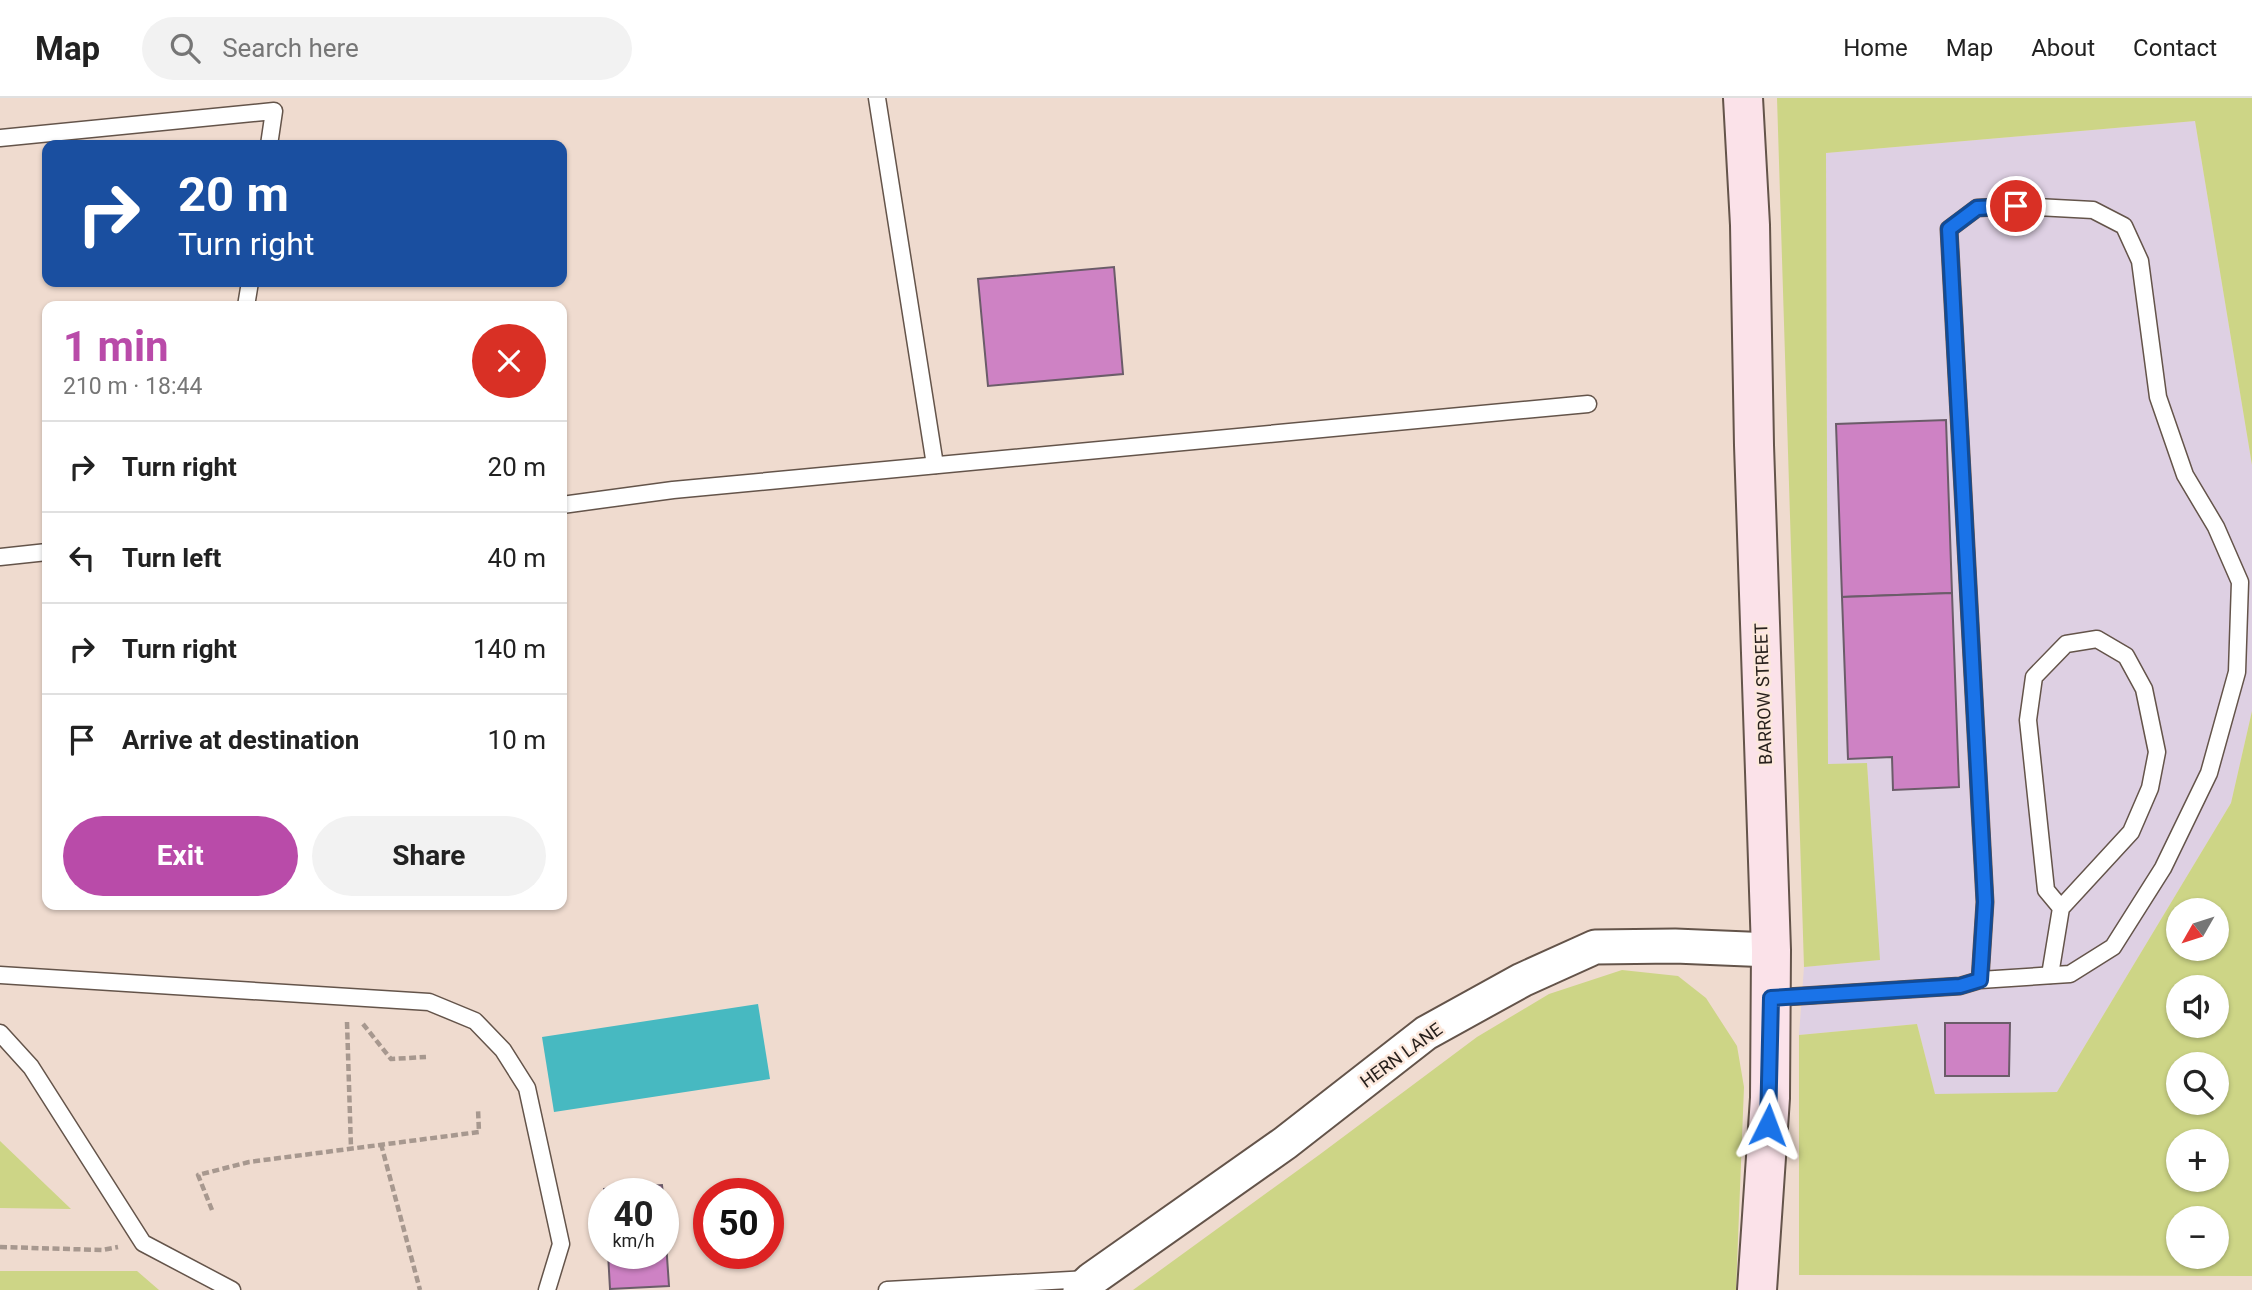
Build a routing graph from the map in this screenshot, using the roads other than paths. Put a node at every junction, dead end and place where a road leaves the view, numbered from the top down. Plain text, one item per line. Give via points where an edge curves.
1 (877, 98) edge
2 (1743, 98) edge
3 (0, 138) edge
4 (270, 140) edge
5 (1588, 404) dead end
6 (935, 465) junction
7 (567, 504) edge
8 (42, 553) edge
9 (0, 558) edge
10 (2061, 908) junction
11 (1771, 950) junction
12 (0, 975) edge
13 (2050, 975) junction
14 (1980, 980) junction
15 (1771, 998) junction
16 (0, 1032) edge
17 (1086, 1284) edge
18 (232, 1290) edge
19 (547, 1290) edge
20 (887, 1290) edge
21 (1757, 1290) edge

1 - 6 lane
2 - 11 main road, BARROW STREET
3 - 4 lane via 274,111
5 - 6 lane
6 - 7 lane
8 - 9 lane
10 - 10 lane via 2131,832 2150,788 2157,752 2144,689 2126,656 2097,639 2066,644 2034,677 2028,720 2046,890
10 - 13 lane
11 - 15 main road, BARROW STREET
11 - 17 street, HERN LANE via 1595,947 1522,980 1426,1033 1285,1143
12 - 19 lane via 429,1002 475,1021 503,1050 527,1088 561,1244
13 - 14 lane
13 - 14 lane via 2070,974 2113,947 2163,867 2209,774 2237,672 2239,582 2216,527 2185,475 2158,397 2140,261 2124,226 2093,210 1977,208 1949,229 1985,902
14 - 15 lane via 1960,986
15 - 21 main road, BARROW STREET via 1770,1098
16 - 18 lane via 31,1067 143,1243
17 - 20 lane

